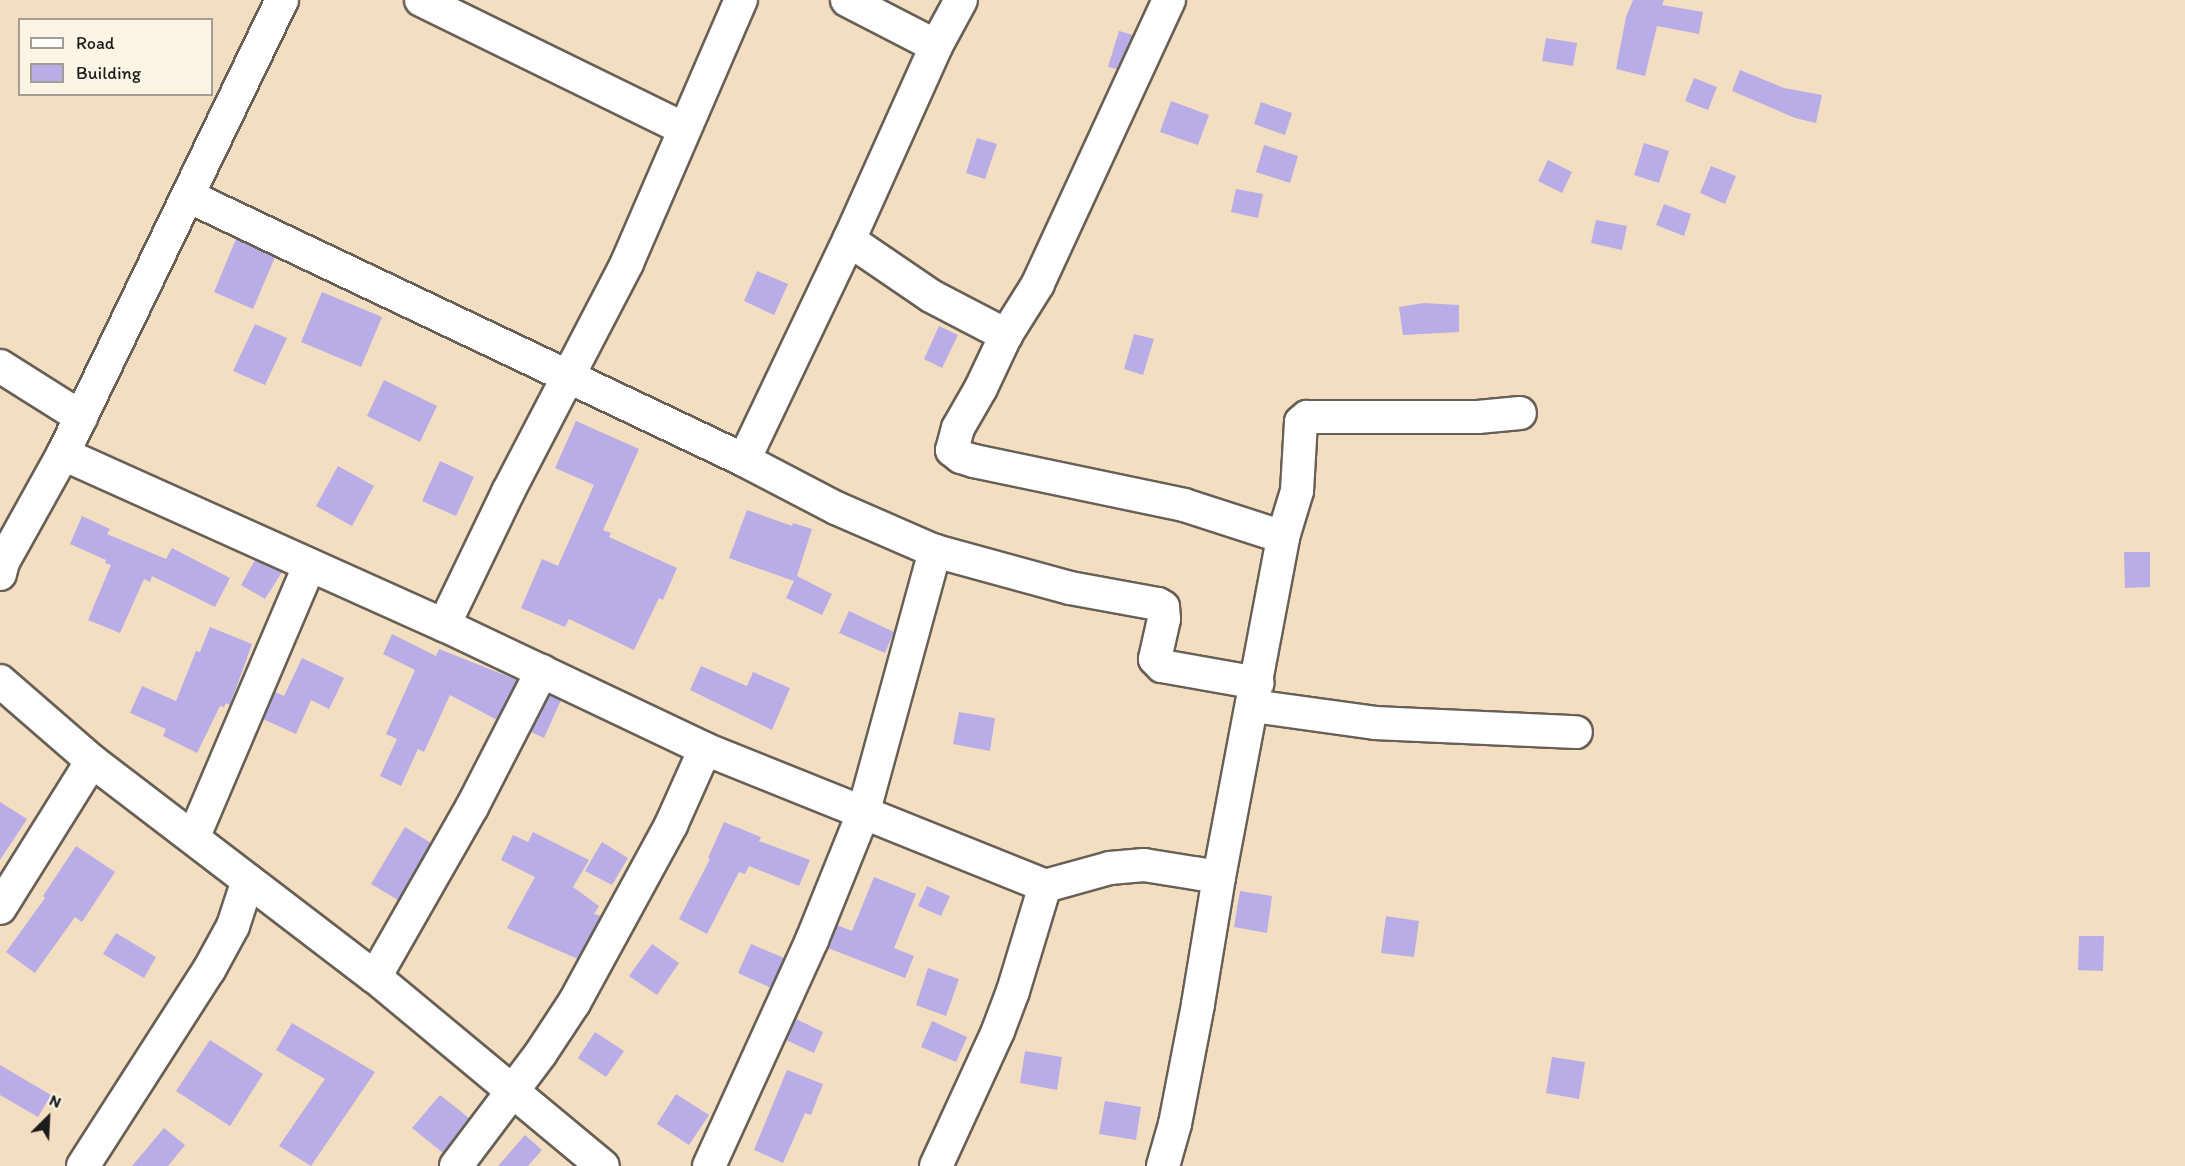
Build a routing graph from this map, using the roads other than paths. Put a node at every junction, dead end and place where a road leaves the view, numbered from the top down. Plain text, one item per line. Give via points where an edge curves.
1 (282, 0) edge
2 (421, 0) edge
3 (741, 0) edge
4 (847, 0) edge
5 (961, 0) edge
6 (1168, 0) edge
7 (936, 46) junction
8 (684, 129) junction
9 (188, 196) junction
10 (849, 240) junction
11 (1006, 335) junction
12 (0, 366) edge
13 (568, 377) junction
14 (1520, 413) dead end
15 (81, 417) junction
16 (63, 454) junction
17 (744, 460) junction
18 (1283, 537) junction
19 (935, 551) junction
20 (309, 566) junction
21 (1, 567) edge
22 (444, 625) junction
23 (542, 671) junction
24 (0, 681) edge
25 (1255, 695) junction
26 (1576, 732) dead end
27 (705, 748) junction
28 (92, 761) junction
29 (863, 814) junction
30 (194, 836) junction
31 (1219, 877) junction
32 (248, 880) junction
33 (1045, 886) junction
34 (0, 908) edge
35 (375, 976) junction
36 (513, 1092) junction
37 (84, 1166) edge
38 (456, 1166) edge
39 (603, 1166) edge
40 (709, 1166) edge
41 (936, 1166) edge
42 (1164, 1166) edge

1 - 9 street
2 - 8 street
3 - 8 street
4 - 7 street
5 - 7 street
6 - 11 street via 1038,284
7 - 10 street
8 - 13 street via 627,263
9 - 13 street
9 - 15 street
10 - 11 street via 931,296
10 - 17 street
11 - 18 street via 953,440 952,450 961,457 1142,494
12 - 15 street
13 - 17 street
13 - 22 street
14 - 18 street via 1478,417 1307,417 1300,427 1298,491
15 - 16 street
16 - 20 street
16 - 21 street
17 - 19 street via 836,508
18 - 25 street
19 - 25 street via 1070,588 1158,604 1163,607 1164,619 1155,654 1158,663
19 - 29 street
20 - 22 street
20 - 30 street
22 - 23 street
23 - 27 street
23 - 35 street via 472,807
24 - 28 street
25 - 26 street via 1375,723
25 - 31 street
27 - 29 street
27 - 36 street via 626,911 573,1003
28 - 30 street
28 - 34 street
29 - 33 street
29 - 40 street via 812,940
30 - 32 street
31 - 33 street via 1143,865 1110,868
31 - 42 street via 1190,1048
32 - 35 street
32 - 37 street via 233,926 209,970
33 - 41 street via 998,1031
35 - 36 street
36 - 38 street
36 - 39 street

